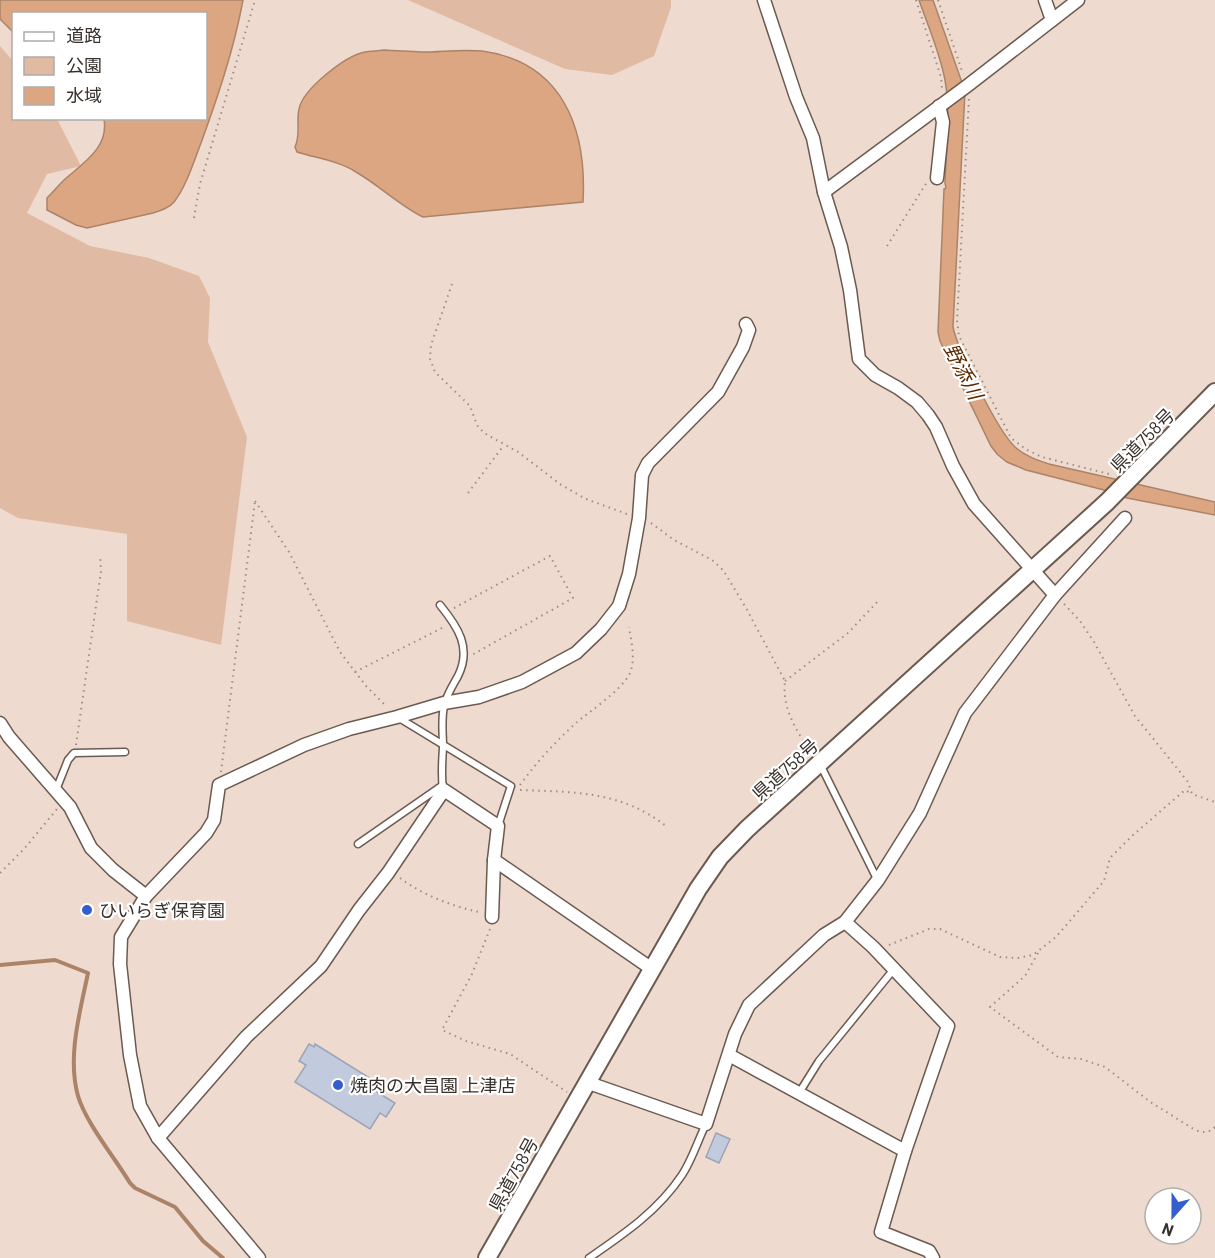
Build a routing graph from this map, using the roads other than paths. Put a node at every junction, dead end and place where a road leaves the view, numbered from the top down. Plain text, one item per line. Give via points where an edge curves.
1 (764, 0) edge
2 (1045, 0) edge
3 (1078, 0) edge
4 (1052, 20) junction
5 (942, 104) junction
6 (938, 174) road end
7 (824, 192) junction
8 (746, 324) dead end
9 (1215, 392) edge
10 (1125, 518) dead end
11 (1033, 568) junction
12 (1055, 595) junction
13 (440, 605) dead end
14 (444, 703) junction
15 (397, 717) junction
16 (0, 723) edge
17 (443, 746) junction
18 (125, 752) dead end
19 (820, 764) junction
20 (443, 788) junction
21 (60, 795) junction
22 (498, 826) junction
23 (358, 844) dead end
24 (494, 860) junction
25 (878, 880) junction
26 (146, 896) junction
27 (492, 914) road end
28 (845, 922) junction
29 (652, 969) junction
30 (894, 969) junction
31 (729, 1055) junction
32 (586, 1082) junction
33 (799, 1093) junction
34 (706, 1124) junction
35 (158, 1138) junction
36 (905, 1151) junction
37 (259, 1258) edge
38 (487, 1258) edge
39 (589, 1258) edge
40 (933, 1258) edge

1 - 7 street via 813,138
2 - 4 street
3 - 4 street
4 - 5 street
5 - 6 street
5 - 7 street
7 - 11 street via 841,247 859,359 875,375 917,402 928,415 974,504
8 - 14 street via 749,330 743,347 718,392 648,463 642,475 629,574 619,606 601,629 576,653 522,682
9 - 11 main road, 県道758号 via 1107,502
10 - 12 street
11 - 12 street
11 - 19 main road, 県道758号
12 - 25 street via 965,713 920,813
13 - 14 lane via 454,621 464,647 464,664
14 - 15 street
14 - 17 lane
15 - 17 lane
15 - 26 street via 304,745 219,786 214,820 206,833
16 - 21 street
17 - 20 lane
17 - 22 lane via 512,786
18 - 21 lane via 74,753 68,760
19 - 25 lane
19 - 29 main road, 県道758号 via 720,857
20 - 22 street
20 - 23 lane
20 - 35 street via 321,966 246,1037
21 - 26 street via 91,848
22 - 24 street
24 - 27 street
24 - 29 street
25 - 28 street
26 - 35 street via 121,937 120,964 140,1106
28 - 30 street
28 - 31 street via 824,935 749,1005
29 - 32 main road, 県道758号
30 - 33 lane via 819,1061
30 - 36 street via 948,1026
31 - 33 street
31 - 34 street
32 - 34 street
32 - 38 main road, 県道758号
33 - 36 street
34 - 39 lane via 683,1173 657,1206 634,1228
35 - 37 street
36 - 40 street via 881,1232 929,1251

